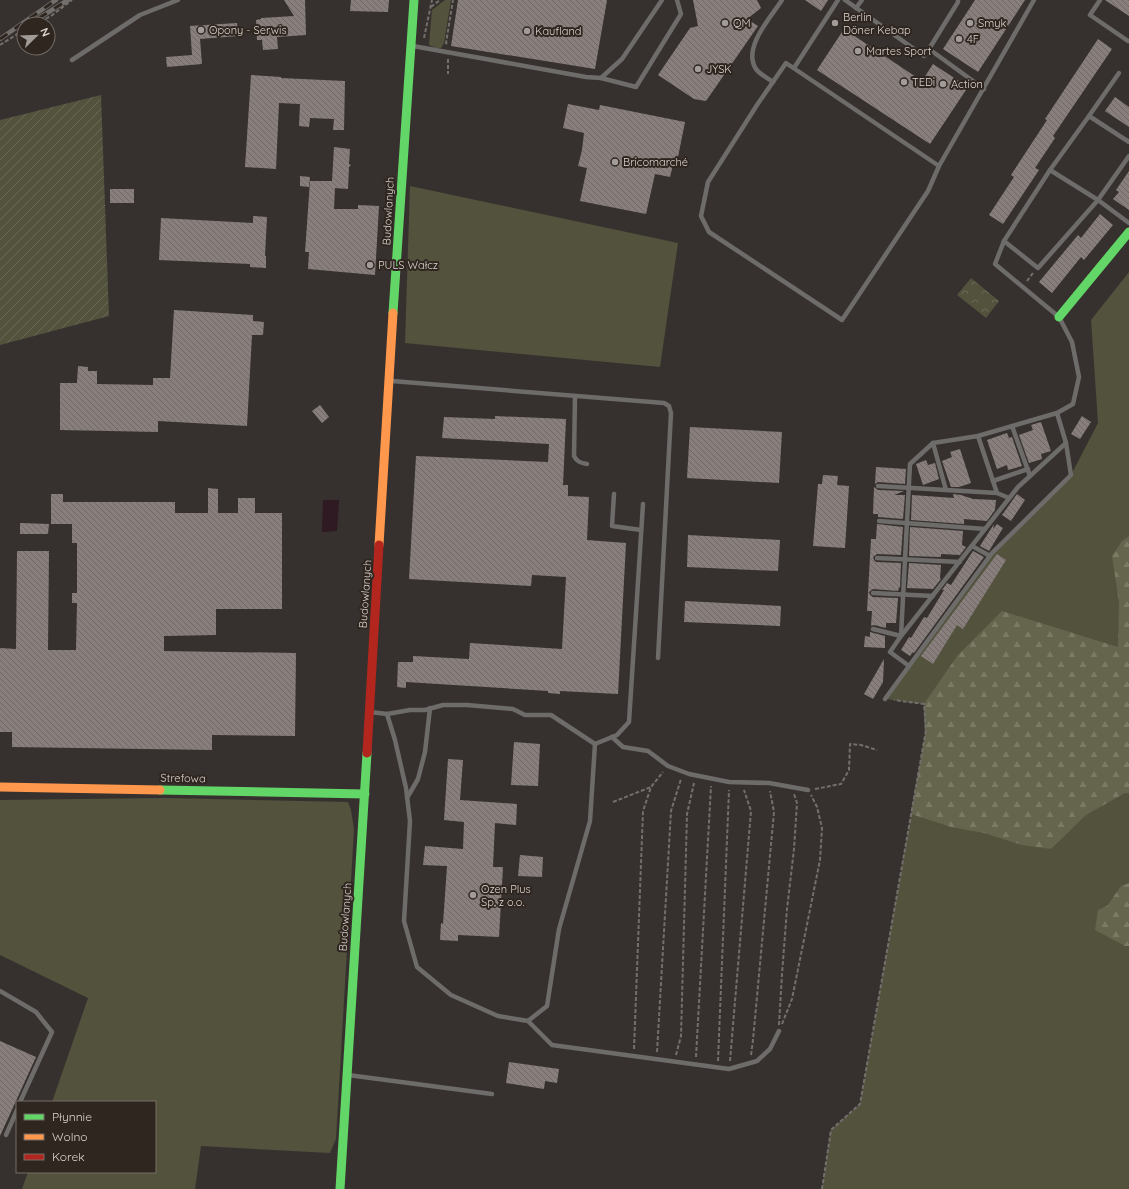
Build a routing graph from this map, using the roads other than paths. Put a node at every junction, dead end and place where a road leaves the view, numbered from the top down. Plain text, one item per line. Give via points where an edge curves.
1 (178, 0) edge
2 (414, 0) edge
3 (662, 0) edge
4 (677, 0) edge
5 (782, 0) edge
6 (838, 0) edge
7 (845, 0) edge
8 (862, 0) edge
9 (958, 0) edge
10 (1034, 0) edge
11 (1100, 0) edge
12 (856, 8) junction
13 (1128, 41) dead end
14 (411, 45) junction
15 (929, 49) junction
16 (72, 60) dead end
17 (794, 68) junction
18 (1119, 72) dead end
19 (601, 78) junction
20 (773, 82) junction
21 (984, 89) junction
22 (1089, 116) junction
23 (1129, 142) edge
24 (1129, 156) edge
25 (940, 166) junction
26 (1050, 170) junction
27 (1098, 200) junction
28 (1129, 223) edge
29 (1129, 232) edge
30 (1004, 241) junction
31 (1059, 317) junction
32 (390, 380) junction
33 (575, 396) junction
34 (1057, 413) junction
35 (1012, 426) junction
36 (978, 436) junction
37 (933, 443) junction
38 (1066, 443) junction
39 (587, 464) dead end
40 (1028, 469) junction
41 (1030, 476) junction
42 (993, 482) junction
43 (878, 486) dead end
44 (908, 488) junction
45 (946, 490) junction
46 (996, 493) junction
47 (614, 494) dead end
48 (1009, 498) junction
49 (643, 504) dead end
50 (879, 521) dead end
51 (907, 523) junction
52 (985, 529) junction
53 (641, 530) junction
54 (972, 546) junction
55 (990, 556) junction
56 (876, 558) dead end
57 (905, 559) junction
58 (960, 562) junction
59 (873, 593) dead end
60 (903, 595) junction
61 (933, 596) junction
62 (873, 629) dead end
63 (901, 636) junction
64 (658, 658) dead end
65 (909, 666) junction
66 (885, 698) road end
67 (430, 708) junction
68 (370, 712) junction
69 (387, 714) junction
70 (612, 737) junction
71 (595, 744) junction
72 (0, 788) edge
73 (808, 790) road end
74 (365, 794) junction
75 (407, 798) junction
76 (0, 991) edge
77 (528, 1021) junction
78 (779, 1031) road end
79 (348, 1075) junction
80 (492, 1094) dead end
81 (20, 1101) edge
82 (16, 1112) edge
83 (6, 1134) dead end
84 (340, 1189) edge

1 - 16 lane via 140,15
2 - 14 street, Budowlanych
3 - 19 lane via 622,59
4 - 19 lane via 681,14 636,87
5 - 20 lane via 754,43 751,58 756,69
6 - 17 lane
7 - 12 lane
8 - 12 lane
9 - 15 lane
10 - 21 lane
11 - 13 lane via 1090,15
12 - 15 lane via 924,56
14 - 19 lane
14 - 32 street, Budowlanych
15 - 21 lane
17 - 20 lane via 786,63
17 - 25 lane
18 - 22 lane
20 - 25 lane via 708,182 701,216 709,232 842,320 928,192
21 - 25 lane
22 - 23 lane
22 - 26 lane
24 - 27 lane
26 - 27 lane
26 - 30 lane
27 - 28 lane
27 - 30 lane via 1038,268
29 - 31 street
30 - 31 lane via 995,264
31 - 34 lane via 1072,342 1079,376 1073,404
32 - 33 lane
32 - 68 street, Budowlanych
33 - 39 lane via 574,456 581,464
33 - 64 lane via 664,403 669,406 672,413
34 - 35 lane
34 - 38 lane
35 - 36 lane
35 - 40 lane
36 - 37 lane
36 - 42 lane
37 - 44 lane via 910,464
37 - 45 lane
38 - 41 lane
38 - 55 lane via 1071,475
40 - 41 lane
40 - 42 lane
41 - 48 lane
42 - 46 lane
43 - 44 lane
44 - 45 lane
44 - 51 lane
45 - 46 lane
46 - 48 lane
47 - 53 lane via 612,526
48 - 52 lane
49 - 53 lane
50 - 51 lane
51 - 52 lane
51 - 57 lane
52 - 54 lane
53 - 70 lane via 629,722
54 - 55 lane
54 - 58 lane
55 - 65 lane
56 - 57 lane
57 - 58 lane
57 - 60 lane
58 - 61 lane
59 - 60 lane
60 - 61 lane
60 - 63 lane
61 - 63 lane
62 - 63 lane
63 - 65 lane via 890,652
65 - 66 lane
67 - 69 lane
67 - 71 lane via 467,705 513,710 525,715 551,715
67 - 75 lane via 425,752 418,779
68 - 69 lane
68 - 74 street, Budowlanych
69 - 75 lane
70 - 71 lane
70 - 73 lane via 623,747 648,752 668,766 695,776 729,782 769,783
71 - 77 lane via 590,821 559,929 547,1006
72 - 74 street, Strefowa
74 - 79 street, Budowlanych
75 - 77 lane via 410,821 404,921 417,967 451,995 498,1016
76 - 81 lane via 36,1012 52,1032
77 - 78 lane via 552,1045 729,1069 757,1060 770,1049
79 - 80 lane
79 - 84 street, Budowlanych
82 - 83 lane

